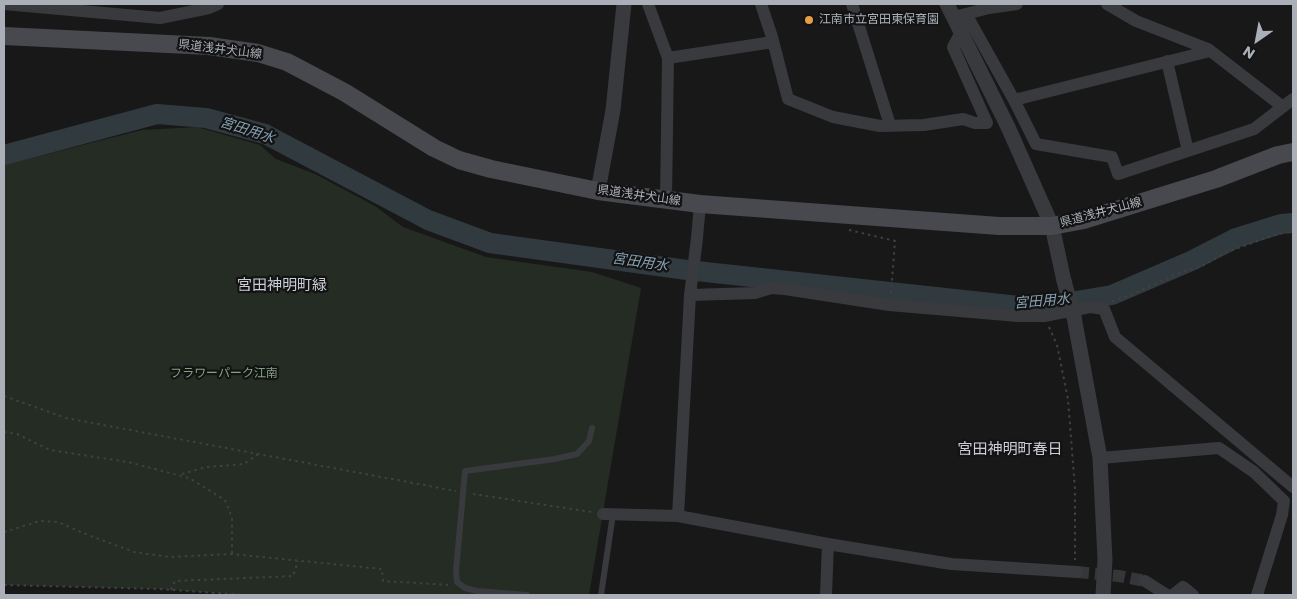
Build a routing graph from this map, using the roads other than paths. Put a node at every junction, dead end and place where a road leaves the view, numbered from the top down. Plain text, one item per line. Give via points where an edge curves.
1 (4, 4) edge
2 (218, 4) edge
3 (624, 4) edge
4 (648, 4) edge
5 (761, 4) edge
6 (852, 4) edge
7 (947, 4) edge
8 (1017, 4) edge
9 (1107, 4) edge
10 (960, 16) junction
11 (961, 32) junction
12 (4, 36) edge
13 (773, 42) junction
14 (1210, 50) junction
15 (668, 58) junction
16 (1167, 61) junction
17 (1014, 100) junction
18 (1288, 103) edge
19 (890, 125) junction
20 (1188, 152) junction
21 (1293, 152) edge
22 (598, 191) junction
23 (666, 200) junction
24 (700, 204) junction
25 (1052, 226) junction
26 (690, 295) junction
27 (592, 428) dead end
28 (1100, 458) junction
29 (1293, 488) edge
30 (1288, 500) edge
31 (608, 514) joint
32 (678, 516) junction
33 (828, 544) junction
34 (1076, 572) tunnel mouth
35 (1145, 581) tunnel mouth
36 (528, 595) edge
37 (601, 595) edge
38 (826, 595) edge
39 (1103, 595) edge
40 (1167, 595) edge
41 (1173, 595) edge
42 (1193, 595) edge
43 (1258, 595) edge

1 - 2 street via 160,18
3 - 22 street via 613,110
4 - 15 street
5 - 13 street
6 - 19 street
7 - 10 street
8 - 10 street
9 - 14 street via 1136,21
10 - 11 street
10 - 17 street
11 - 19 street via 953,47 987,123 963,119 924,125
11 - 25 street
12 - 22 main road, 県道浅井犬山線 via 210,46 258,53 287,62 344,92 434,148 460,160
13 - 15 street
13 - 19 street via 788,100 832,117
14 - 16 street
14 - 18 street
15 - 23 street
16 - 17 street
16 - 20 street
17 - 20 street via 1036,144 1112,157 1118,174
18 - 20 street via 1254,129
21 - 25 main road, 県道浅井犬山線 via 1094,217
22 - 23 main road, 県道浅井犬山線
23 - 24 main road, 県道浅井犬山線
24 - 25 main road, 県道浅井犬山線 via 999,226
24 - 26 street
25 - 28 street, bridge via 1074,317
26 - 29 street via 786,289 889,306 998,316 1044,316 1090,307 1104,309 1115,337
26 - 32 street
27 - 36 lane via 589,441 577,454 465,471 457,582 477,591
28 - 30 street via 1219,448
28 - 39 street via 1105,560
30 - 43 street
31 - 32 street
31 - 37 lane
32 - 33 street
33 - 34 street via 956,564
33 - 38 street
35 - 40 street
41 - 42 street via 1183,588

